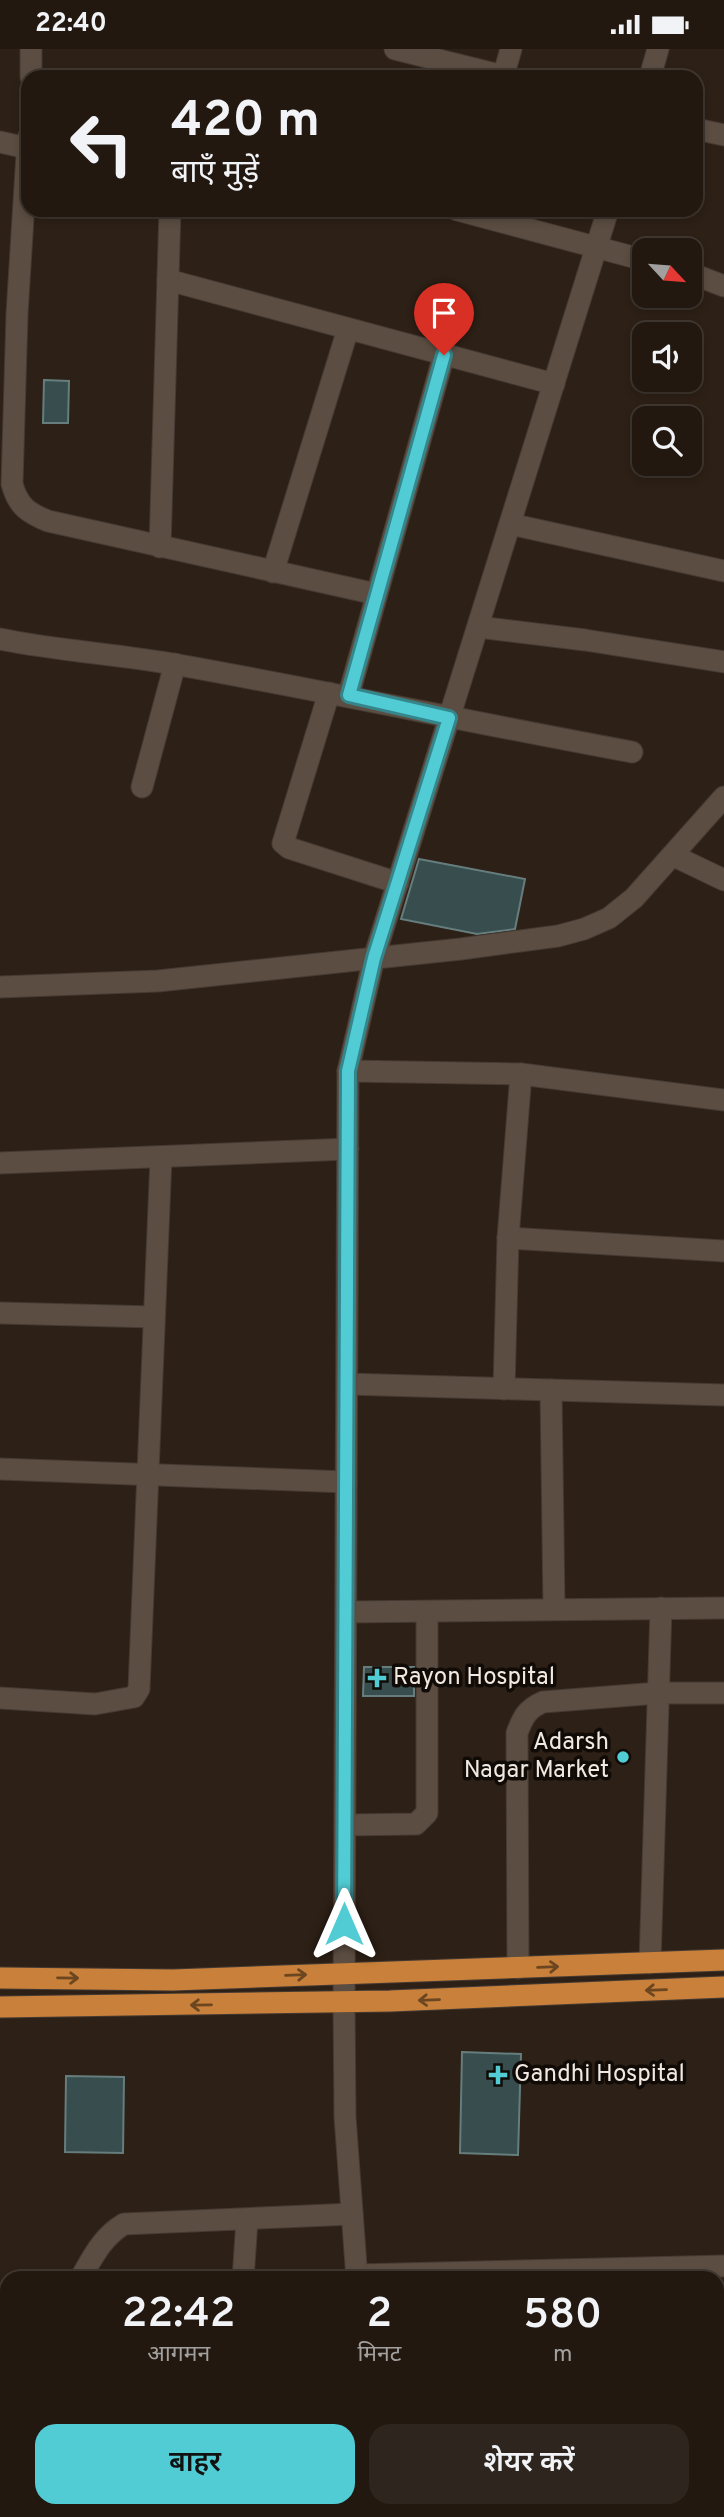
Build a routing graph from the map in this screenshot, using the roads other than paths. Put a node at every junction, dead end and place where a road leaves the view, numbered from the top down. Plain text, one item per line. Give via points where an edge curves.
1 (31, 49) edge
2 (395, 49) edge
3 (512, 49) edge
4 (659, 49) edge
5 (31, 70) edge
6 (476, 70) edge
7 (505, 70) edge
8 (652, 70) edge
9 (703, 130) edge
10 (724, 135) edge
11 (0, 142) edge
12 (21, 147) edge
13 (21, 200) edge
14 (170, 217) edge
15 (487, 217) edge
16 (606, 217) edge
17 (597, 247) junction
18 (632, 257) edge
19 (702, 278) edge
20 (168, 280) junction
21 (724, 286) edge
22 (8, 312) edge
23 (348, 329) junction
24 (444, 355) junction
25 (554, 384) junction
26 (510, 524) junction
27 (160, 547) junction
28 (723, 567) edge
29 (272, 572) junction
30 (376, 594) junction
31 (478, 627) junction
32 (0, 639) edge
33 (724, 662) edge
34 (175, 664) junction
35 (339, 694) junction
36 (449, 718) junction
37 (632, 752) dead end
38 (142, 787) dead end
39 (724, 797) edge
40 (674, 856) junction
41 (724, 880) edge
42 (398, 883) junction
43 (374, 958) junction
44 (0, 987) edge
45 (348, 1071) junction
46 (521, 1074) junction
47 (724, 1100) edge
48 (348, 1149) junction
49 (161, 1158) junction
50 (0, 1163) edge
51 (509, 1238) junction
52 (724, 1251) edge
53 (0, 1313) edge
54 (154, 1317) junction
55 (346, 1384) junction
56 (504, 1389) junction
57 (551, 1390) junction
58 (724, 1395) edge
59 (0, 1469) edge
60 (149, 1475) junction
61 (346, 1482) junction
62 (554, 1607) junction
63 (661, 1608) junction
64 (724, 1608) edge
65 (345, 1612) junction
66 (427, 1613) junction
67 (658, 1693) junction
68 (724, 1693) edge
69 (0, 1698) edge
70 (345, 1825) junction
71 (724, 1961) edge
72 (650, 1963) junction
73 (517, 1968) junction
74 (344, 1974) junction
75 (0, 1977) edge
76 (724, 1987) edge
77 (344, 2002) junction
78 (0, 2007) edge
79 (352, 2214) junction
80 (247, 2220) junction
81 (724, 2266) edge
82 (84, 2271) edge
83 (244, 2271) edge
84 (357, 2271) edge
85 (557, 2271) edge

1 - 5 street
2 - 6 street
3 - 7 street
4 - 8 street
9 - 10 street
11 - 12 street
13 - 22 street
14 - 20 street
15 - 17 street
16 - 17 street
17 - 18 street
17 - 25 street
19 - 21 street
20 - 23 street
20 - 27 street
22 - 27 street via 16,498 30,514 48,521
23 - 24 street
23 - 29 street
24 - 25 street
24 - 30 street
25 - 26 street
26 - 28 street
26 - 31 street
27 - 29 street
29 - 30 street
30 - 35 street
31 - 33 street
31 - 36 street
32 - 34 street
34 - 35 street
34 - 38 street
35 - 36 street
35 - 42 street via 283,843
36 - 37 street
36 - 42 street
39 - 40 street
40 - 41 street
40 - 43 street via 634,898 609,918 584,929
42 - 43 street
43 - 44 street via 158,981
43 - 45 street
45 - 46 street
45 - 48 street
46 - 47 street
46 - 51 street
48 - 49 street
48 - 55 street
49 - 50 street
49 - 54 street
51 - 52 street
51 - 56 street
53 - 54 street
54 - 60 street
55 - 56 street
55 - 61 street
56 - 57 street
57 - 58 street
57 - 62 street
59 - 60 street
60 - 61 street
60 - 69 street via 141,1677 134,1697 95,1704
61 - 65 street
62 - 63 street
62 - 66 street
63 - 64 street
63 - 67 street
65 - 66 street
65 - 70 street
66 - 70 street via 428,1812 416,1824
67 - 68 street
67 - 72 street
67 - 73 street via 543,1702 522,1717 517,1733
70 - 74 street
71 - 72 highway
73 -> 72 highway
73 - 74 highway
75 -> 74 highway via 173,1980
74 - 77 street
76 -> 77 highway
77 -> 78 highway
77 - 79 street
79 - 80 street
79 - 84 street
80 - 82 street via 124,2224 100,2243
80 - 83 street
81 - 85 street

